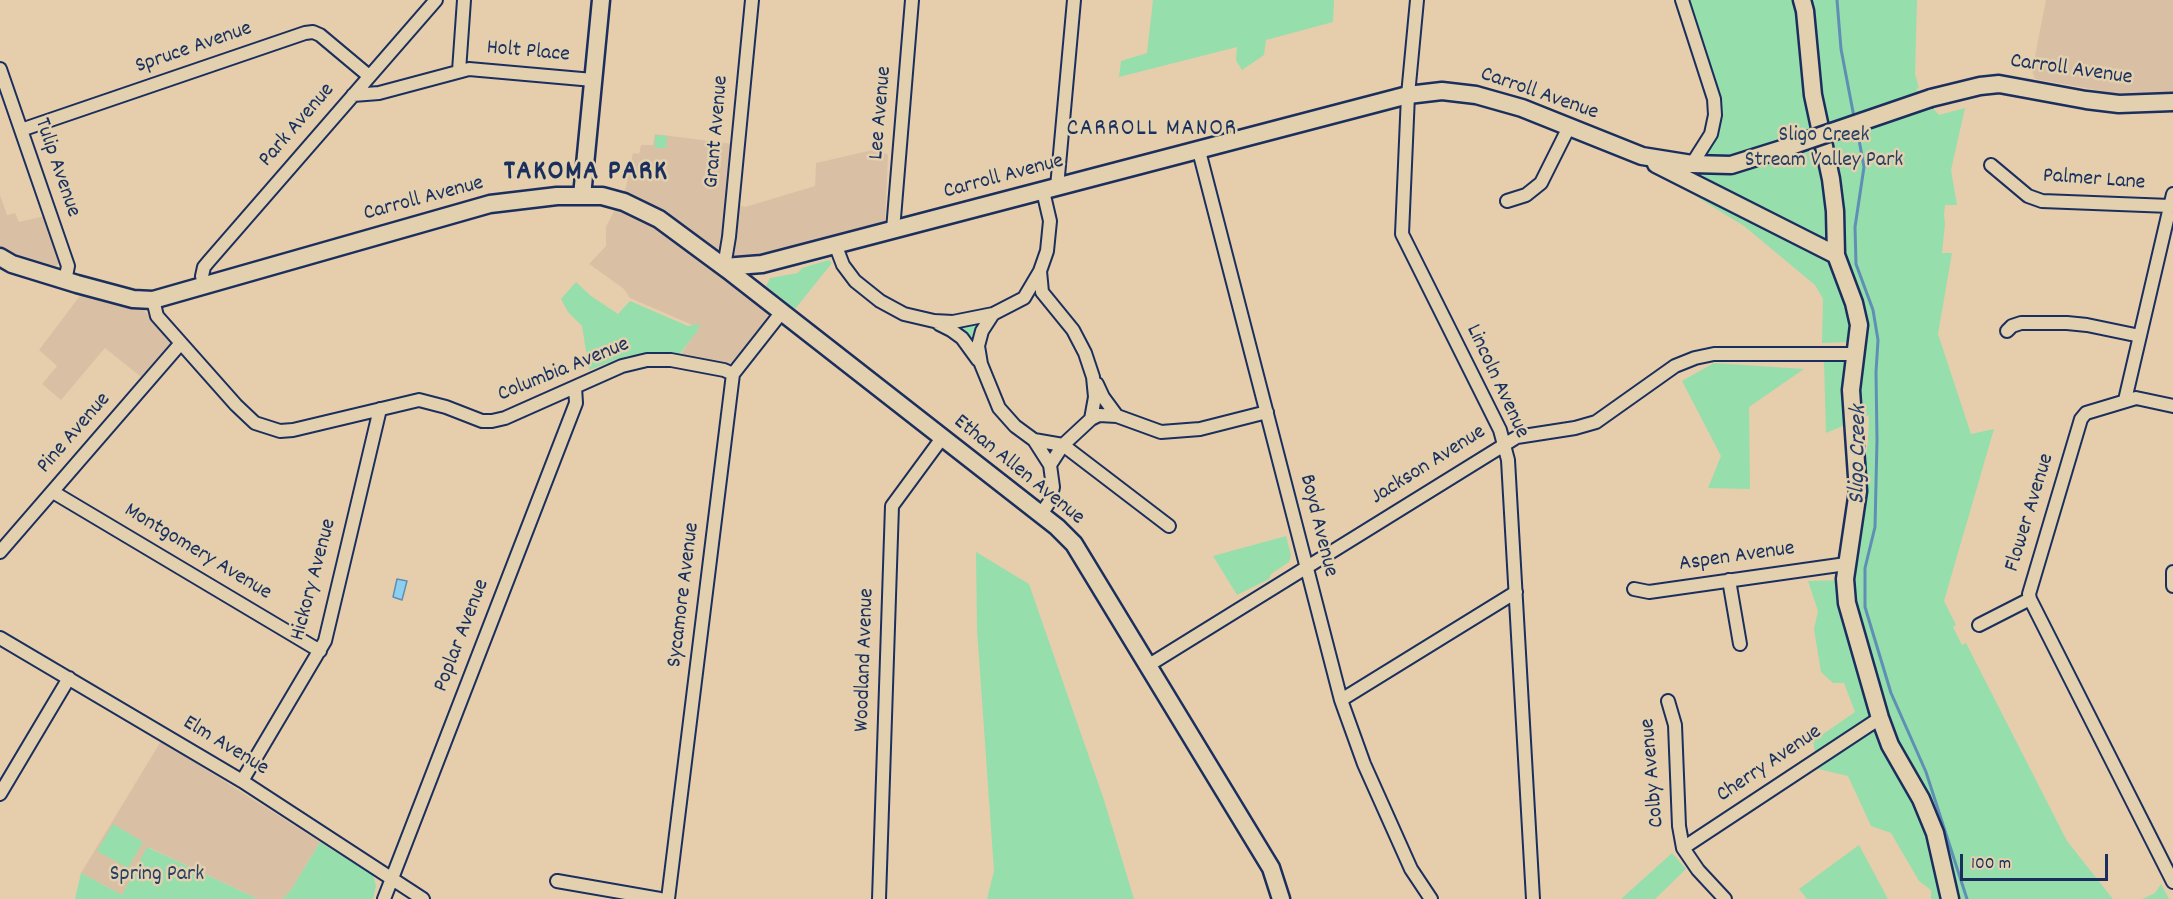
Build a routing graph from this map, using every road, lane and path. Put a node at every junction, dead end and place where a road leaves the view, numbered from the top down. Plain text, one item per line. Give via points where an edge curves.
1 (436, 0) edge
2 (464, 0) edge
3 (601, 0) edge
4 (752, 0) edge
5 (912, 0) edge
6 (1074, 0) edge
7 (1417, 0) edge
8 (1682, 0) edge
9 (1802, 0) edge
10 (0, 69) edge
11 (459, 71) junction
12 (369, 76) junction
13 (593, 80) junction
14 (1408, 95) junction
15 (352, 96) junction
16 (2173, 102) edge
17 (1569, 127) junction
18 (21, 130) junction
19 (1199, 151) junction
20 (1642, 156) junction
21 (1692, 164) junction
22 (1991, 165) dead end
23 (1050, 189) junction
24 (582, 196) junction
25 (2172, 200) edge
26 (1508, 201) dead end
27 (893, 230) junction
28 (835, 244) junction
29 (2167, 246) edge
30 (1836, 255) junction
31 (0, 257) edge
32 (724, 267) junction
33 (1040, 271) junction
34 (65, 281) junction
35 (204, 284) junction
36 (1024, 298) junction
37 (153, 300) junction
38 (1055, 310) junction
39 (781, 313) junction
40 (993, 314) junction
41 (934, 321) junction
42 (2007, 331) dead end
43 (2140, 336) junction
44 (181, 343) junction
45 (1856, 354) junction
46 (981, 364) junction
47 (733, 374) junction
48 (1093, 377) junction
49 (574, 387) junction
50 (2125, 400) junction
51 (2173, 405) edge
52 (380, 409) junction
53 (1267, 412) junction
54 (1118, 416) junction
55 (1091, 419) junction
56 (942, 438) junction
57 (1034, 440) junction
58 (1065, 442) junction
59 (1503, 445) junction
60 (1050, 465) junction
61 (52, 492) junction
62 (1041, 514) junction
63 (1169, 526) dead end
64 (0, 552) edge
65 (1846, 564) junction
66 (1306, 567) junction
67 (2173, 572) edge
68 (1729, 580) junction
69 (2173, 586) edge
70 (1634, 589) dead end
71 (1516, 592) junction
72 (2030, 599) junction
73 (1979, 626) dead end
74 (0, 638) edge
75 (1740, 644) dead end
76 (320, 651) junction
77 (1149, 665) junction
78 (69, 678) junction
79 (1341, 700) junction
80 (1668, 701) dead end
81 (1880, 718) junction
82 (242, 781) junction
83 (0, 794) edge
84 (1683, 848) junction
85 (392, 879) junction
86 (556, 881) dead end
87 (2173, 882) edge
88 (384, 899) edge
89 (423, 899) edge
90 (660, 899) edge
91 (668, 899) edge
92 (879, 899) edge
93 (1281, 899) edge
94 (1431, 899) edge
95 (1533, 899) edge
96 (1725, 899) edge
97 (1950, 899) edge

1 - 12 street, Park Avenue
2 - 11 street
3 - 13 main road
4 - 32 street, Grant Avenue
5 - 27 street, Lee Avenue
6 - 23 street
7 - 14 street, Lincoln Avenue
8 - 21 street via 1714,99 1715,115 1711,134
9 - 30 main road via 1813,95 1831,178
10 - 18 street, Tulip Avenue
11 - 13 street, Holt Place
11 - 15 street, Holt Place via 379,93
12 - 15 street, Park Avenue
12 - 18 street, Spruce Avenue via 313,32
13 - 24 main road
14 - 17 main road, Carroll Avenue via 1442,91 1476,94
14 - 19 main road, Carroll Avenue
14 - 59 street, Lincoln Avenue via 1402,234 1500,430
15 - 35 street, Park Avenue via 204,267
16 - 21 main road, Carroll Avenue, bridge via 2119,104 1999,84 1931,98 1731,165
17 - 20 main road, Carroll Avenue
17 - 26 street via 1541,183 1526,195
18 - 34 street, Tulip Avenue via 68,266
19 - 23 main road, Carroll Avenue
19 - 53 street, Boyd Avenue
20 - 21 main road, Carroll Avenue
20 - 30 main road
22 - 25 street, Palmer Lane via 2028,196 2042,201
23 - 27 main road, Carroll Avenue
23 - 33 street via 1047,251
24 - 32 main road, Carroll Avenue via 624,202 659,219
24 - 35 main road, Carroll Avenue via 489,204
25 - 29 street
27 - 28 main road, Carroll Avenue
28 - 32 main road, Carroll Avenue via 762,264
28 - 41 street via 843,266 880,301 904,314
29 - 43 street
30 - 45 main road via 1859,325
31 - 34 main road, Carroll Avenue
32 - 39 main road, Ethan Allen Avenue
33 - 36 street
33 - 38 street via 1042,292
34 - 37 main road, Carroll Avenue via 133,299
35 - 37 main road, Carroll Avenue
36 - 38 street via 1038,299
36 - 40 street
37 - 44 street, Columbia Avenue via 157,316
38 - 48 street via 1073,330
39 - 47 street
39 - 56 main road, Ethan Allen Avenue
40 - 41 street via 953,322
40 - 46 street via 978,346
41 - 46 street via 962,338
42 - 43 street via 2021,323 2067,323
43 - 50 street
44 - 52 street, Columbia Avenue via 255,423 280,431 294,430
44 - 61 street, Pine Avenue
45 - 59 street, Jackson Avenue via 1714,354 1695,358 1675,366 1596,422 1517,437
45 - 65 main road via 1851,390 1858,490
46 - 57 street via 999,408
47 - 49 street, Columbia Avenue via 671,360 647,360 622,366
47 - 91 street, Sycamore Avenue
48 - 54 street
48 - 55 street
49 - 52 street, Columbia Avenue via 492,421 419,400
49 - 85 street, Poplar Avenue via 576,403
50 - 51 street via 2136,398
50 - 72 street, Flower Avenue via 2086,413 2081,419
52 - 76 street, Hickory Avenue
53 - 54 street via 1200,429 1161,432
53 - 66 street, Boyd Avenue
54 - 55 street
55 - 58 street
56 - 62 main road, Ethan Allen Avenue
56 - 92 street, Woodland Avenue via 892,506
57 - 58 street
57 - 60 street
58 - 60 street
58 - 63 street
59 - 66 street, Jackson Avenue
59 - 71 street, Lincoln Avenue via 1509,460
60 - 62 street via 1053,487
61 - 64 street, Pine Avenue
61 - 76 street, Montgomery Avenue
62 - 77 main road, Ethan Allen Avenue via 1074,544
65 - 68 street, Aspen Avenue
65 - 81 main road via 1847,603
66 - 77 street, Jackson Avenue
66 - 79 street, Boyd Avenue
67 - 69 street
68 - 70 street, Aspen Avenue via 1649,592
68 - 75 street
71 - 79 street
71 - 95 street, Lincoln Avenue
72 - 73 street
72 - 87 street, Flower Avenue
74 - 78 street, Elm Avenue
76 - 82 street, Hickory Avenue
77 - 93 main road, Ethan Allen Avenue via 1271,868
78 - 82 street, Elm Avenue
78 - 83 street
79 - 94 street, Boyd Avenue via 1364,764 1411,869
80 - 84 street, Colby Avenue via 1675,725
81 - 84 street, Cherry Avenue
81 - 97 main road via 1935,833
82 - 85 street, Elm Avenue
84 - 96 street, Colby Avenue
85 - 88 street, Poplar Avenue
85 - 89 street, Elm Avenue
86 - 90 street

